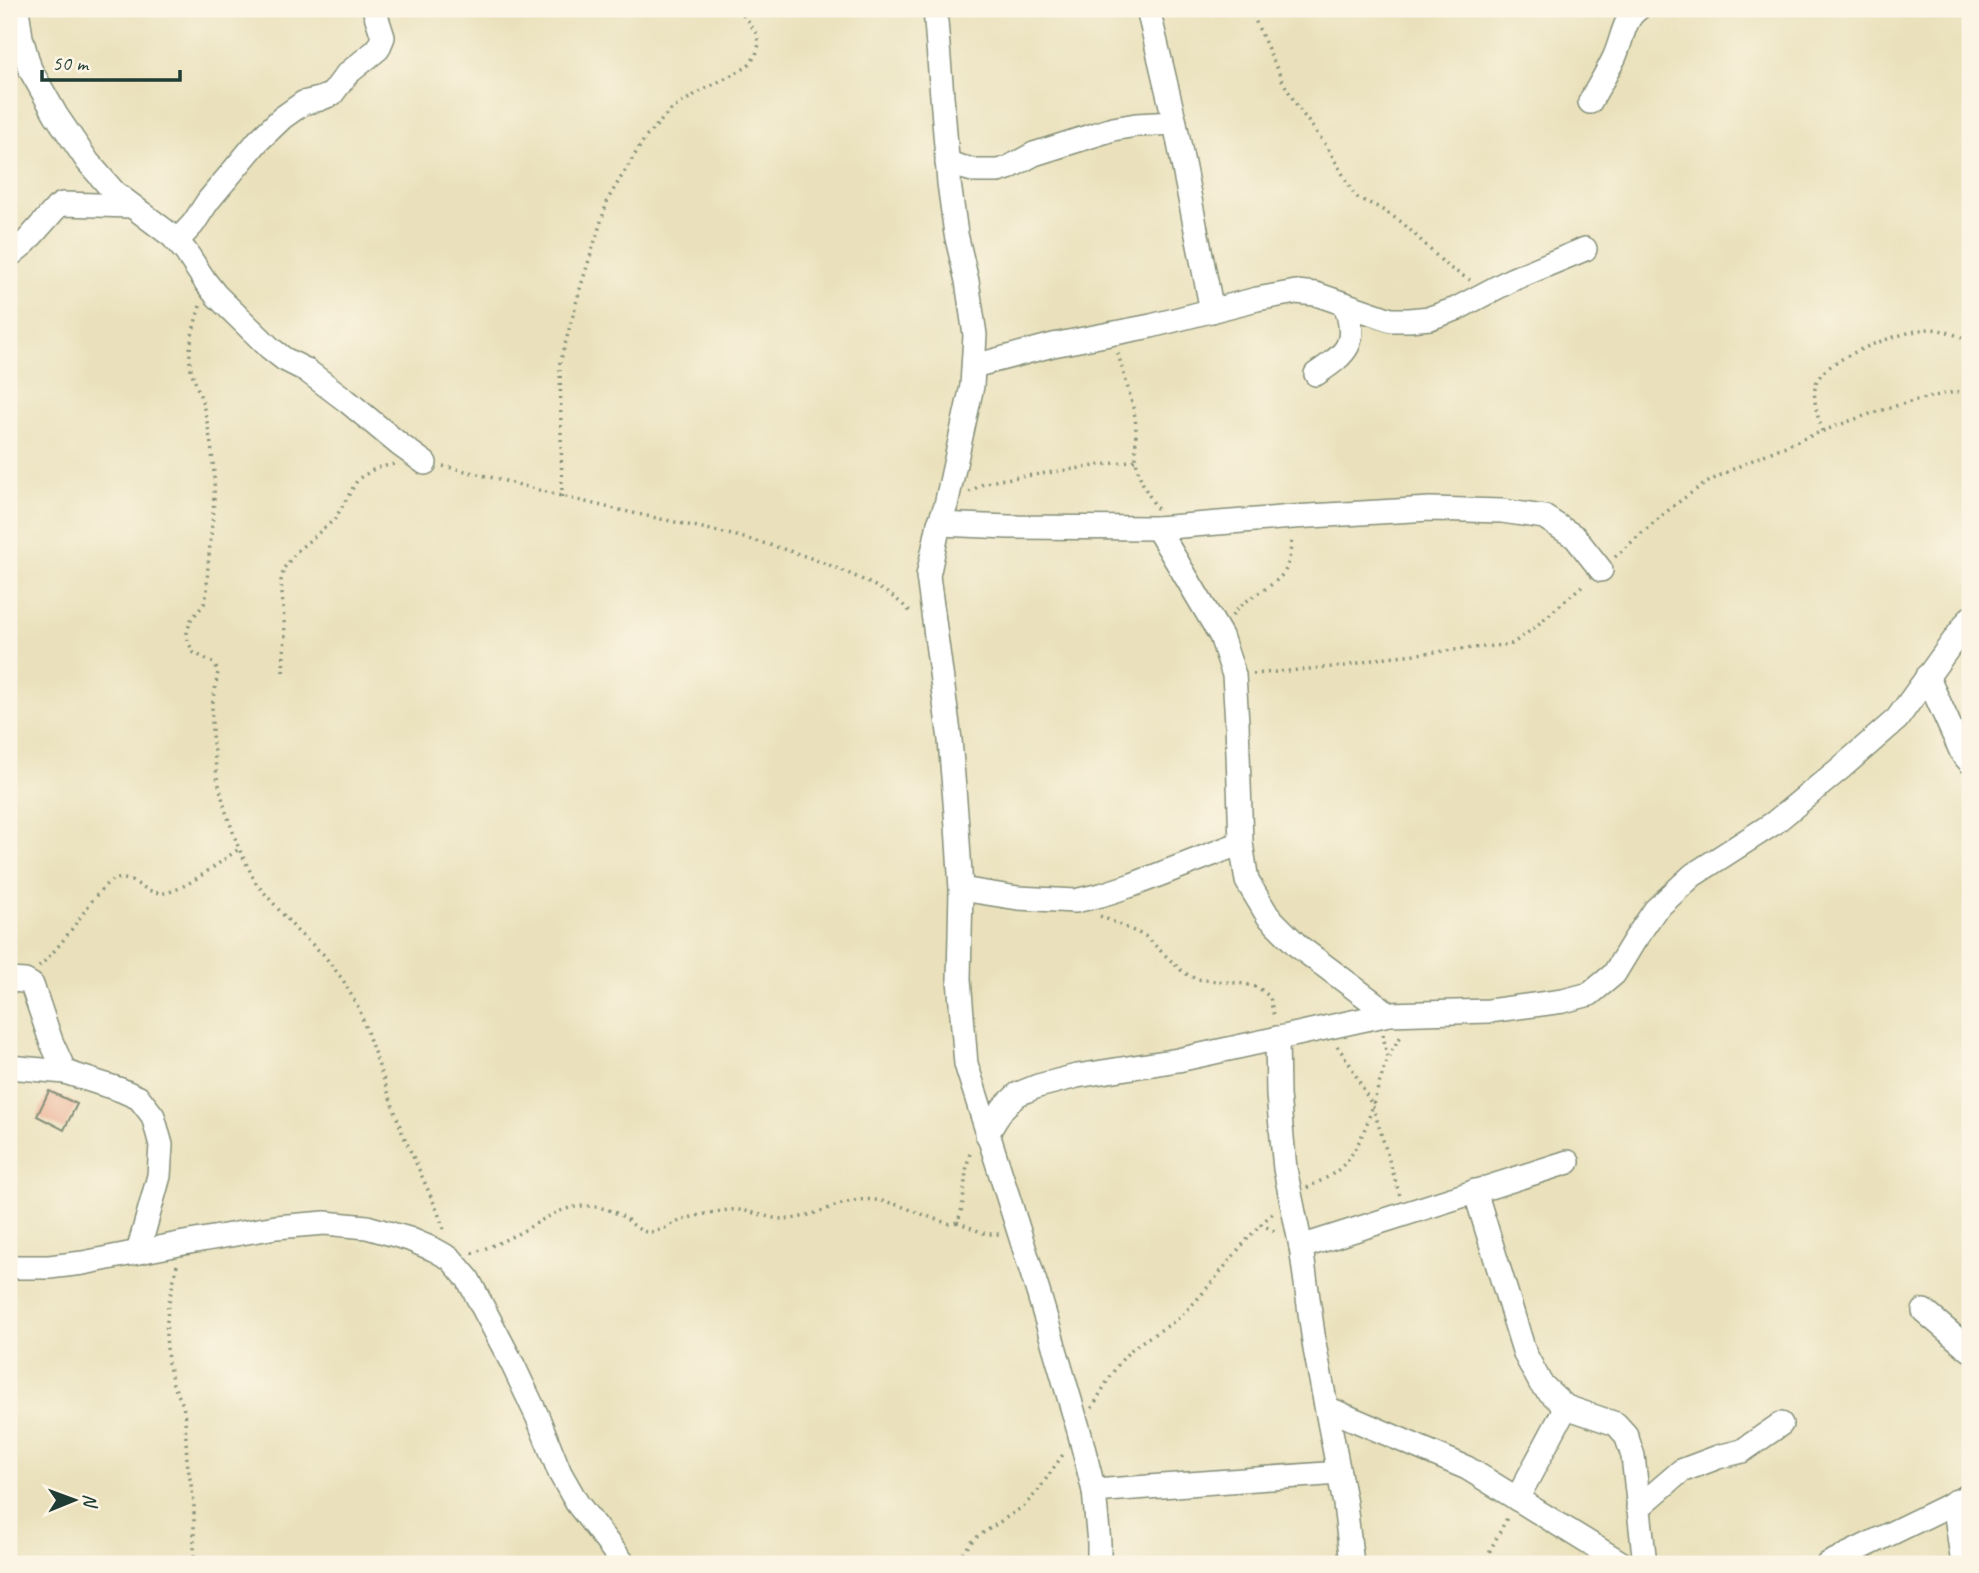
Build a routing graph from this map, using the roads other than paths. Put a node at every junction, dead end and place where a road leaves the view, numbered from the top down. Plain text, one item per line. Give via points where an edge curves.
1 (374, 9) edge
2 (935, 9) edge
3 (1148, 9) edge
4 (1638, 9) edge
5 (15, 16) edge
6 (1590, 102) dead end
7 (1175, 123) junction
8 (947, 163) junction
9 (132, 206) junction
10 (177, 241) junction
11 (1585, 249) dead end
12 (9, 256) edge
13 (1345, 304) junction
14 (1212, 311) junction
15 (974, 366) junction
16 (1316, 374) dead end
17 (425, 463) road end
18 (942, 515) junction
19 (1163, 528) junction
20 (1601, 570) dead end
21 (1970, 618) edge
22 (1927, 676) junction
23 (1970, 762) edge
24 (1241, 843) junction
25 (961, 889) junction
26 (17, 980) edge
27 (1389, 1014) junction
28 (1277, 1038) junction
29 (9, 1067) edge
30 (65, 1072) junction
31 (987, 1134) junction
32 (1568, 1161) dead end
33 (1475, 1191) junction
34 (1301, 1247) junction
35 (138, 1252) junction
36 (9, 1267) edge
37 (1924, 1311) dead end
38 (1970, 1350) edge
39 (1566, 1407) junction
40 (1327, 1408) junction
41 (1781, 1424) dead end
42 (1339, 1473) junction
43 (1094, 1491) junction
44 (1962, 1498) edge
45 (1517, 1499) junction
46 (1639, 1508) junction
47 (624, 1564) edge
48 (1099, 1564) edge
49 (1352, 1564) edge
50 (1623, 1564) edge
51 (1645, 1564) edge
52 (1828, 1564) edge
53 (1963, 1564) edge

1 - 10 street via 383,37 378,49 347,74 332,94 303,103 274,126
2 - 8 street
3 - 7 street
4 - 6 street via 1628,20 1614,60
5 - 9 street via 30,69 46,97 88,162
7 - 8 street via 1113,129 1034,154 998,171
7 - 14 street
8 - 15 street via 975,335
9 - 10 street
9 - 12 street via 57,206
10 - 17 street via 207,284 270,348 348,401
11 - 13 street via 1430,318 1391,320
13 - 14 street via 1296,292
13 - 16 street via 1352,325 1348,345
14 - 15 street
15 - 18 street
18 - 19 street via 1009,527
18 - 25 street via 928,576 950,740
19 - 20 street via 1430,509 1502,511 1544,517 1575,537
19 - 24 street via 1221,636 1234,675
21 - 22 street
22 - 23 street
22 - 27 street via 1897,719 1842,767 1773,823 1693,875 1655,910 1614,974 1590,994 1489,1012
24 - 25 street via 1132,885 1075,901
24 - 27 street via 1247,881 1268,916 1298,946
25 - 31 street via 959,979 966,1064
26 - 30 street via 32,985
27 - 28 street
28 - 31 street via 1038,1086 1018,1094 1003,1108
28 - 34 street via 1285,1169
29 - 30 street
30 - 35 street via 139,1098 153,1115 161,1145 159,1176
31 - 43 street
32 - 33 street
33 - 34 street
33 - 39 street via 1525,1354 1541,1384
34 - 40 street
35 - 36 street via 49,1267
35 - 47 street via 276,1227 325,1223 368,1227 448,1257 468,1279 487,1313 577,1503
37 - 38 street
39 - 45 street
39 - 46 street via 1616,1424 1626,1435
40 - 42 street
40 - 45 street via 1466,1468
41 - 46 street via 1742,1451 1681,1471
42 - 43 street
42 - 49 street
43 - 48 street
44 - 52 street
44 - 53 street
45 - 50 street
46 - 51 street

